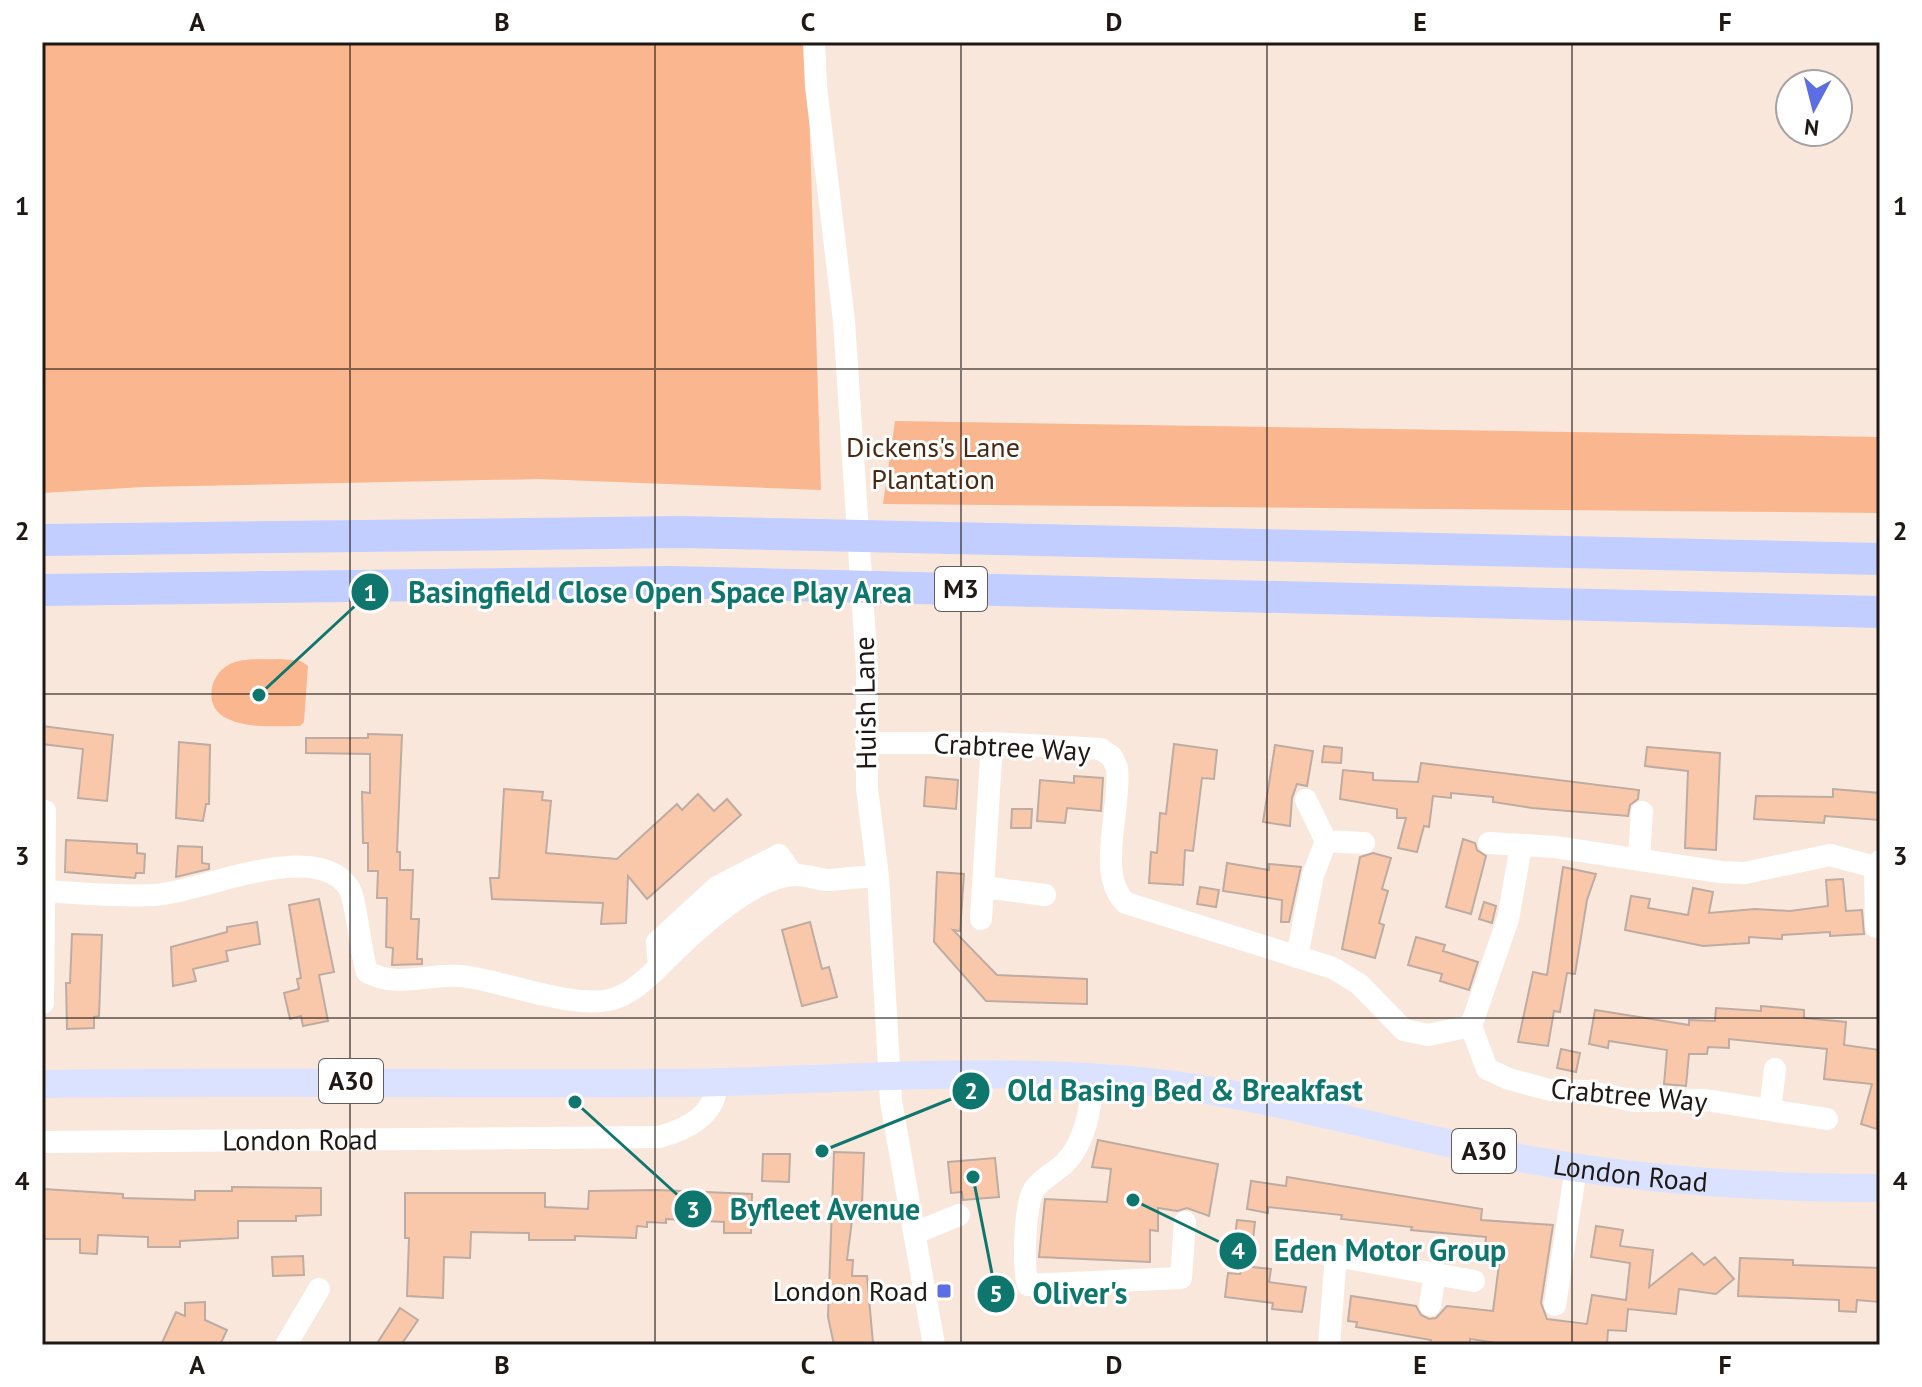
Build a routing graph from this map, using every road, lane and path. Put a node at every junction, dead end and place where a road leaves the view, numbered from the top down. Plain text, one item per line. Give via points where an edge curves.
1 (814, 42) edge
2 (42, 540) edge
3 (1880, 559) edge
4 (42, 590) edge
5 (1880, 612) edge
6 (866, 743) junction
7 (992, 743) junction
8 (1306, 800) dead end
9 (45, 811) dead end
10 (1642, 812) dead end
11 (1326, 841) junction
12 (1364, 843) dead end
13 (1489, 843) dead end
14 (1521, 846) junction
15 (43, 850) edge
16 (1639, 858) junction
17 (1877, 864) edge
18 (878, 877) junction
19 (983, 887) junction
20 (44, 891) junction
21 (1045, 895) dead end
22 (981, 919) dead end
23 (1876, 927) dead end
24 (43, 942) edge
25 (1297, 957) junction
26 (43, 988) edge
27 (1471, 1026) junction
28 (1775, 1069) dead end
29 (889, 1077) junction
30 (1093, 1077) junction
31 (716, 1082) junction
32 (42, 1084) edge
33 (1770, 1110) junction
34 (1827, 1119) dead end
35 (46, 1142) dead end
36 (1576, 1168) junction
37 (1880, 1188) edge
38 (959, 1215) dead end
39 (1185, 1222) dead end
40 (915, 1233) junction
41 (1298, 1249) dead end
42 (1336, 1255) junction
43 (1435, 1274) junction
44 (1474, 1281) dead end
45 (319, 1288) dead end
46 (1555, 1304) dead end
47 (1430, 1305) dead end
48 (286, 1345) edge
49 (934, 1345) edge
50 (1329, 1345) edge

1 - 6 street, Huish Lane via 844,321 867,668
2 - 3 highway, M3 via 681,532
4 - 5 highway, M3 via 671,582
6 - 7 street, Crabtree Way
6 - 18 street, Huish Lane
7 - 19 street
7 - 25 street, Crabtree Way via 1101,749 1112,757 1119,780 1111,870 1116,893 1126,903 1173,920
8 - 11 street
9 - 15 street
10 - 16 street
11 - 12 street
11 - 25 street via 1313,875
13 - 14 street
14 - 16 street
14 - 27 street via 1508,919
15 - 20 street
16 - 17 street via 1745,873 1830,855
17 - 23 street
18 - 20 street via 825,880 793,875 759,887 726,907 615,998 576,1000 461,976 404,983 382,980 367,972 350,890 334,872 310,867 250,872 158,895
18 - 29 street, Huish Lane
19 - 21 street
19 - 22 street
20 - 24 street
24 - 26 street
25 - 27 street, Crabtree Way via 1333,968 1359,984 1404,1030 1428,1035
27 - 33 street, Crabtree Way via 1487,1069 1509,1079 1634,1101 1705,1100
28 - 33 street
29 - 30 main road, London Road / A30
29 - 31 main road, London Road / A30
29 - 40 street, Huish Lane via 897,1153
30 - 36 main road, London Road / A30 via 1247,1099
30 - 39 street via 1083,1131 1066,1162 1031,1195 1028,1285 1181,1278
31 - 32 main road, London Road / A30
31 - 35 street, London Road via 706,1113 683,1131 659,1137
33 - 34 street, Crabtree Way
36 - 37 main road, London Road / A30 via 1729,1183
36 - 46 street
38 - 40 street
40 - 49 street, Huish Lane
41 - 42 street
42 - 43 street
42 - 50 street
43 - 44 street
43 - 47 street
45 - 48 street

